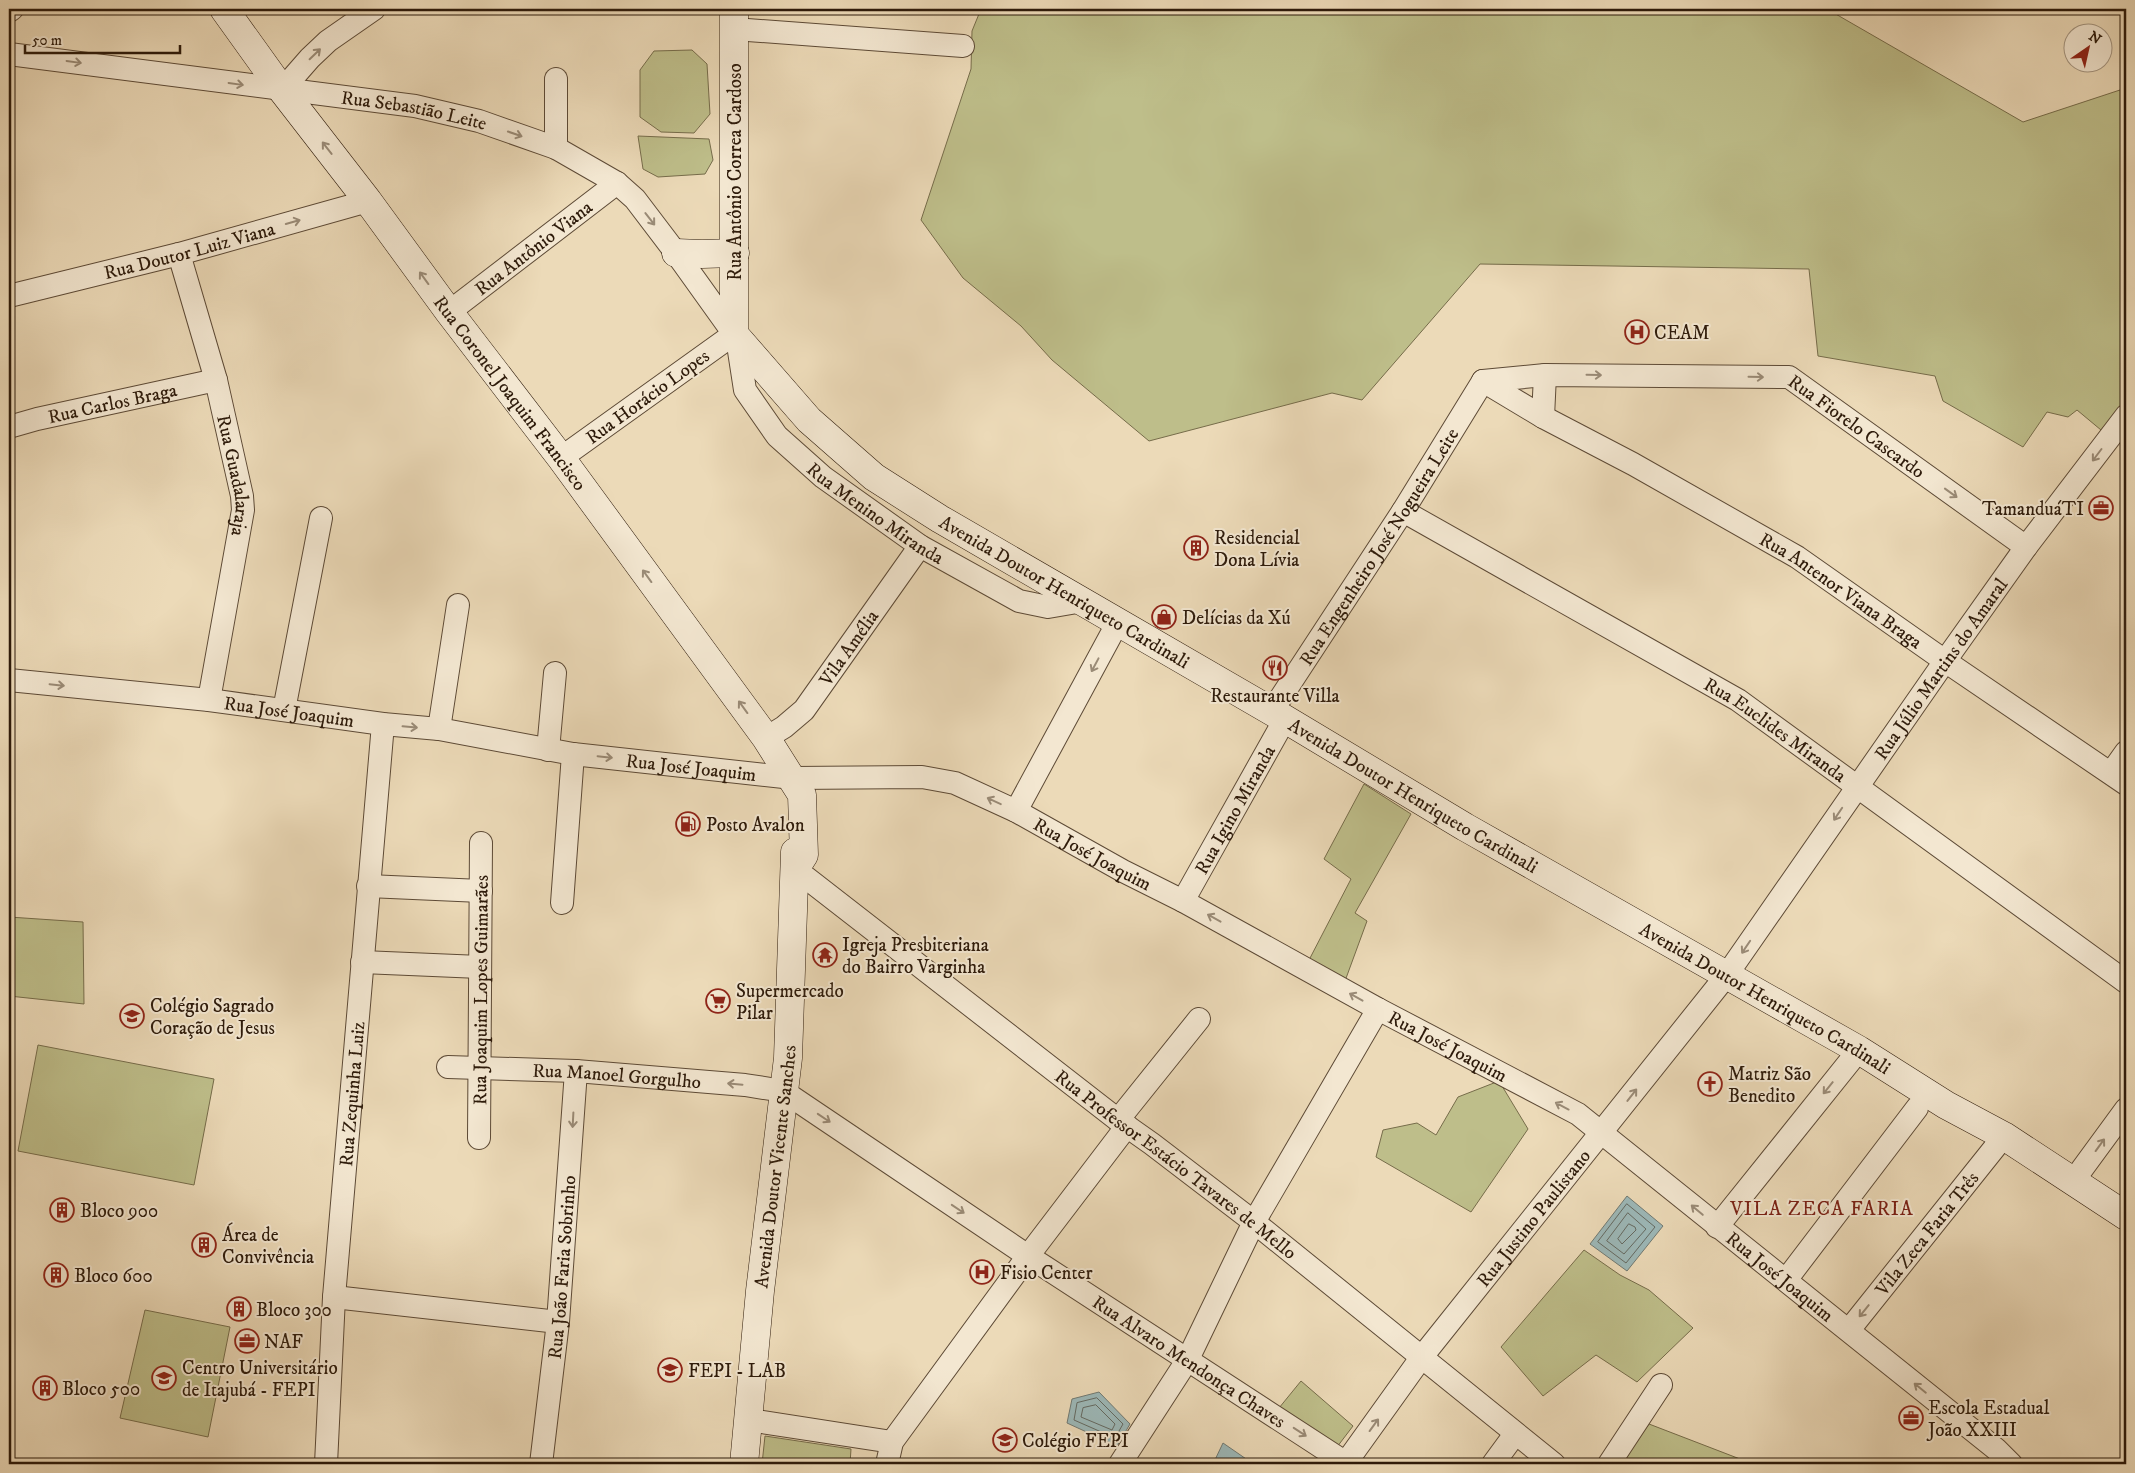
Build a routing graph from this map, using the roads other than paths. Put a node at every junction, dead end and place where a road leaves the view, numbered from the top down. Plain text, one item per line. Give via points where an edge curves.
1 (12, 9) edge
2 (224, 9) edge
3 (374, 9) edge
4 (9, 10) edge
5 (734, 19) edge
6 (963, 46) dead end
7 (9, 54) edge
8 (556, 79) dead end
9 (282, 90) junction
10 (556, 148) junction
11 (617, 183) junction
12 (368, 201) junction
13 (676, 253) junction
14 (735, 253) junction
15 (179, 254) junction
16 (9, 296) edge
17 (449, 312) junction
18 (735, 336) junction
19 (1545, 375) junction
20 (216, 380) junction
21 (1483, 381) junction
22 (1543, 416) junction
23 (2126, 416) edge
24 (9, 427) edge
25 (561, 458) junction
26 (1403, 511) junction
27 (321, 518) dead end
28 (920, 546) junction
29 (2026, 547) junction
30 (1083, 601) junction
31 (458, 605) dead end
32 (1118, 622) junction
33 (1945, 661) junction
34 (555, 673) dead end
35 (9, 680) edge
36 (209, 700) junction
37 (284, 710) junction
38 (1279, 715) junction
39 (382, 724) junction
40 (439, 729) junction
41 (766, 738) junction
42 (548, 750) junction
43 (2126, 752) edge
44 (574, 754) junction
45 (793, 778) junction
46 (2119, 779) edge
47 (1857, 786) junction
48 (1016, 811) junction
49 (481, 843) dead end
50 (795, 869) junction
51 (368, 886) junction
52 (481, 891) junction
53 (1184, 901) junction
54 (562, 903) dead end
55 (362, 962) junction
56 (480, 966) junction
57 (1726, 976) junction
58 (2126, 982) edge
59 (1378, 1008) junction
60 (1199, 1019) dead end
61 (1859, 1050) junction
62 (448, 1067) dead end
63 (479, 1068) junction
64 (576, 1071) junction
65 (783, 1091) junction
66 (1917, 1108) dead end
67 (2126, 1109) edge
68 (1123, 1123) junction
69 (1602, 1133) junction
70 (2004, 1136) junction
71 (479, 1138) dead end
72 (2074, 1180) junction
73 (2126, 1216) edge
74 (1254, 1222) junction
75 (1717, 1227) junction
76 (1028, 1256) junction
77 (1786, 1280) junction
78 (334, 1297) junction
79 (558, 1322) junction
80 (1849, 1330) junction
81 (1421, 1358) junction
82 (1188, 1359) junction
83 (1661, 1385) dead end
84 (749, 1420) junction
85 (1515, 1434) junction
86 (892, 1442) junction
87 (1997, 1459) edge
88 (1346, 1463) edge
89 (326, 1464) edge
90 (541, 1464) edge
91 (744, 1464) edge
92 (887, 1464) edge
93 (1120, 1464) edge
94 (1493, 1464) edge
95 (1554, 1464) edge
96 (1609, 1464) edge

1 - 4 street
2 - 9 main road, Rua Coronel Joaquim Francisco
9 -> 3 street via 328,41
5 - 6 street
5 - 14 main road, Rua Antônio Correa Cardoso
7 -> 9 street, Rua Sebastião Leite
8 - 10 street
9 -> 10 street, Rua Sebastião Leite via 415,106 480,122
12 -> 9 main road, Rua Coronel Joaquim Francisco
10 - 11 street, Rua Sebastião Leite
11 -> 13 street, Rua Sebastião Leite via 635,199
11 - 17 street, Rua Antônio Viana
15 -> 12 street, Rua Doutor Luiz Viana
17 -> 12 main road, Rua Coronel Joaquim Francisco
13 - 14 main road
13 - 18 street, Rua Sebastião Leite
14 - 18 main road, Rua Antônio Correa Cardoso
15 - 16 street, Rua Doutor Luiz Viana
15 - 20 street, Rua Guadalaraja
17 - 25 main road, Rua Coronel Joaquim Francisco
18 - 25 street, Rua Horácio Lopes
18 - 28 street, Rua Menino Miranda via 745,390 777,436 823,477
18 - 30 main road, Avenida Doutor Henriqueto Cardinali via 809,420 874,477
19 - 21 street, Rua Fiorelo Cascardo
19 - 22 street
19 -> 29 street, Rua Fiorelo Cascardo via 1788,377
20 - 24 street, Rua Carlos Braga
20 - 36 street, Rua Guadalaraja via 244,510
21 - 22 street, Rua Antenor Viana Braga
21 - 26 street, Rua Engenheiro José Nogueira Leite
22 - 33 street, Rua Antenor Viana Braga via 1797,558
23 -> 29 street, Rua Júlio Martins do Amaral
41 -> 25 main road, Rua Coronel Joaquim Francisco
26 - 38 street, Rua Engenheiro José Nogueira Leite
26 - 47 street, Rua Euclides Miranda via 1738,700
27 - 37 street
28 - 30 street, Rua Menino Miranda via 1019,600 1048,607
28 - 41 street, Vila Amélia via 804,710
29 - 33 street, Rua Júlio Martins do Amaral
30 - 32 main road, Avenida Doutor Henriqueto Cardinali
31 - 40 street
32 - 38 main road, Avenida Doutor Henriqueto Cardinali
32 -> 48 street
33 - 46 street, Rua Antenor Viana Braga
33 - 47 street, Rua Júlio Martins do Amaral
34 - 42 street
35 -> 36 street, Rua José Joaquim
36 - 37 street, Rua José Joaquim
37 - 39 street, Rua José Joaquim
38 - 53 street, Rua Igino Miranda
38 - 57 main road, Avenida Doutor Henriqueto Cardinali via 1464,827
39 -> 40 street, Rua José Joaquim
39 - 51 street, Rua Zequinha Luiz
40 - 42 street, Rua José Joaquim
41 - 45 main road, Rua Coronel Joaquim Francisco
42 - 44 street, Rua José Joaquim
43 - 46 street
44 -> 45 street, Rua José Joaquim
44 - 54 street
48 -> 45 street, Rua José Joaquim via 955,783 922,777
45 - 50 main road, Avenida Doutor Vicente Sanches via 802,795 804,855
47 -> 57 street, Rua Júlio Martins do Amaral
47 - 58 street, Rua Euclides Miranda
48 - 53 street, Rua José Joaquim
49 - 52 street, Rua Joaquim Lopes Guimarães
50 - 65 main road, Avenida Doutor Vicente Sanches via 788,1058
50 - 68 street, Rua Professor Estácio Tavares de Mello
51 - 52 street
51 - 55 street, Rua Zequinha Luiz
52 - 56 street, Rua Joaquim Lopes Guimarães
59 -> 53 street, Rua José Joaquim
55 - 56 street
55 - 78 street, Rua Zequinha Luiz
56 - 63 street, Rua Joaquim Lopes Guimarães
57 - 61 main road, Avenida Doutor Henriqueto Cardinali
69 -> 57 street, Rua Justino Paulistano
69 -> 59 street, Rua José Joaquim via 1578,1114
59 - 74 street
60 - 68 street
61 - 70 main road, Avenida Doutor Henriqueto Cardinali
61 -> 75 street
62 - 63 street, Rua Manoel Gorgulho
63 - 64 street, Rua Manoel Gorgulho
63 - 71 street, Rua Joaquim Lopes Guimarães
65 -> 64 street, Rua Manoel Gorgulho via 745,1084
64 -> 79 street, Rua João Faria Sobrinho
65 -> 76 street, Rua Alvaro Mendonça Chaves
65 - 84 main road, Avenida Doutor Vicente Sanches
66 - 77 street
72 -> 67 street
68 - 74 street, Rua Professor Estácio Tavares de Mello
68 - 76 street
75 -> 69 street, Rua José Joaquim
69 - 81 street, Rua Justino Paulistano
70 - 72 main road, Avenida Doutor Henriqueto Cardinali
70 -> 80 street, Vila Zeca Faria Três
72 - 73 main road, Avenida Doutor Henriqueto Cardinali
74 - 81 street, Rua Professor Estácio Tavares de Mello
74 - 82 street
75 - 77 street, Rua José Joaquim
76 - 82 street, Rua Alvaro Mendonça Chaves
76 - 86 street
77 - 80 street, Rua José Joaquim
78 - 79 street
78 - 89 street, Rua Zequinha Luiz
79 - 90 street, Rua João Faria Sobrinho
87 -> 80 street, Rua José Joaquim
81 - 85 street, Rua Professor Estácio Tavares de Mello
88 -> 81 street, Rua Justino Paulistano
82 -> 88 street, Rua Alvaro Mendonça Chaves
82 - 93 street
83 - 96 street
84 - 86 street
84 - 91 main road, Avenida Doutor Vicente Sanches
85 - 94 street
85 - 95 street, Rua Professor Estácio Tavares de Mello
86 - 92 street

